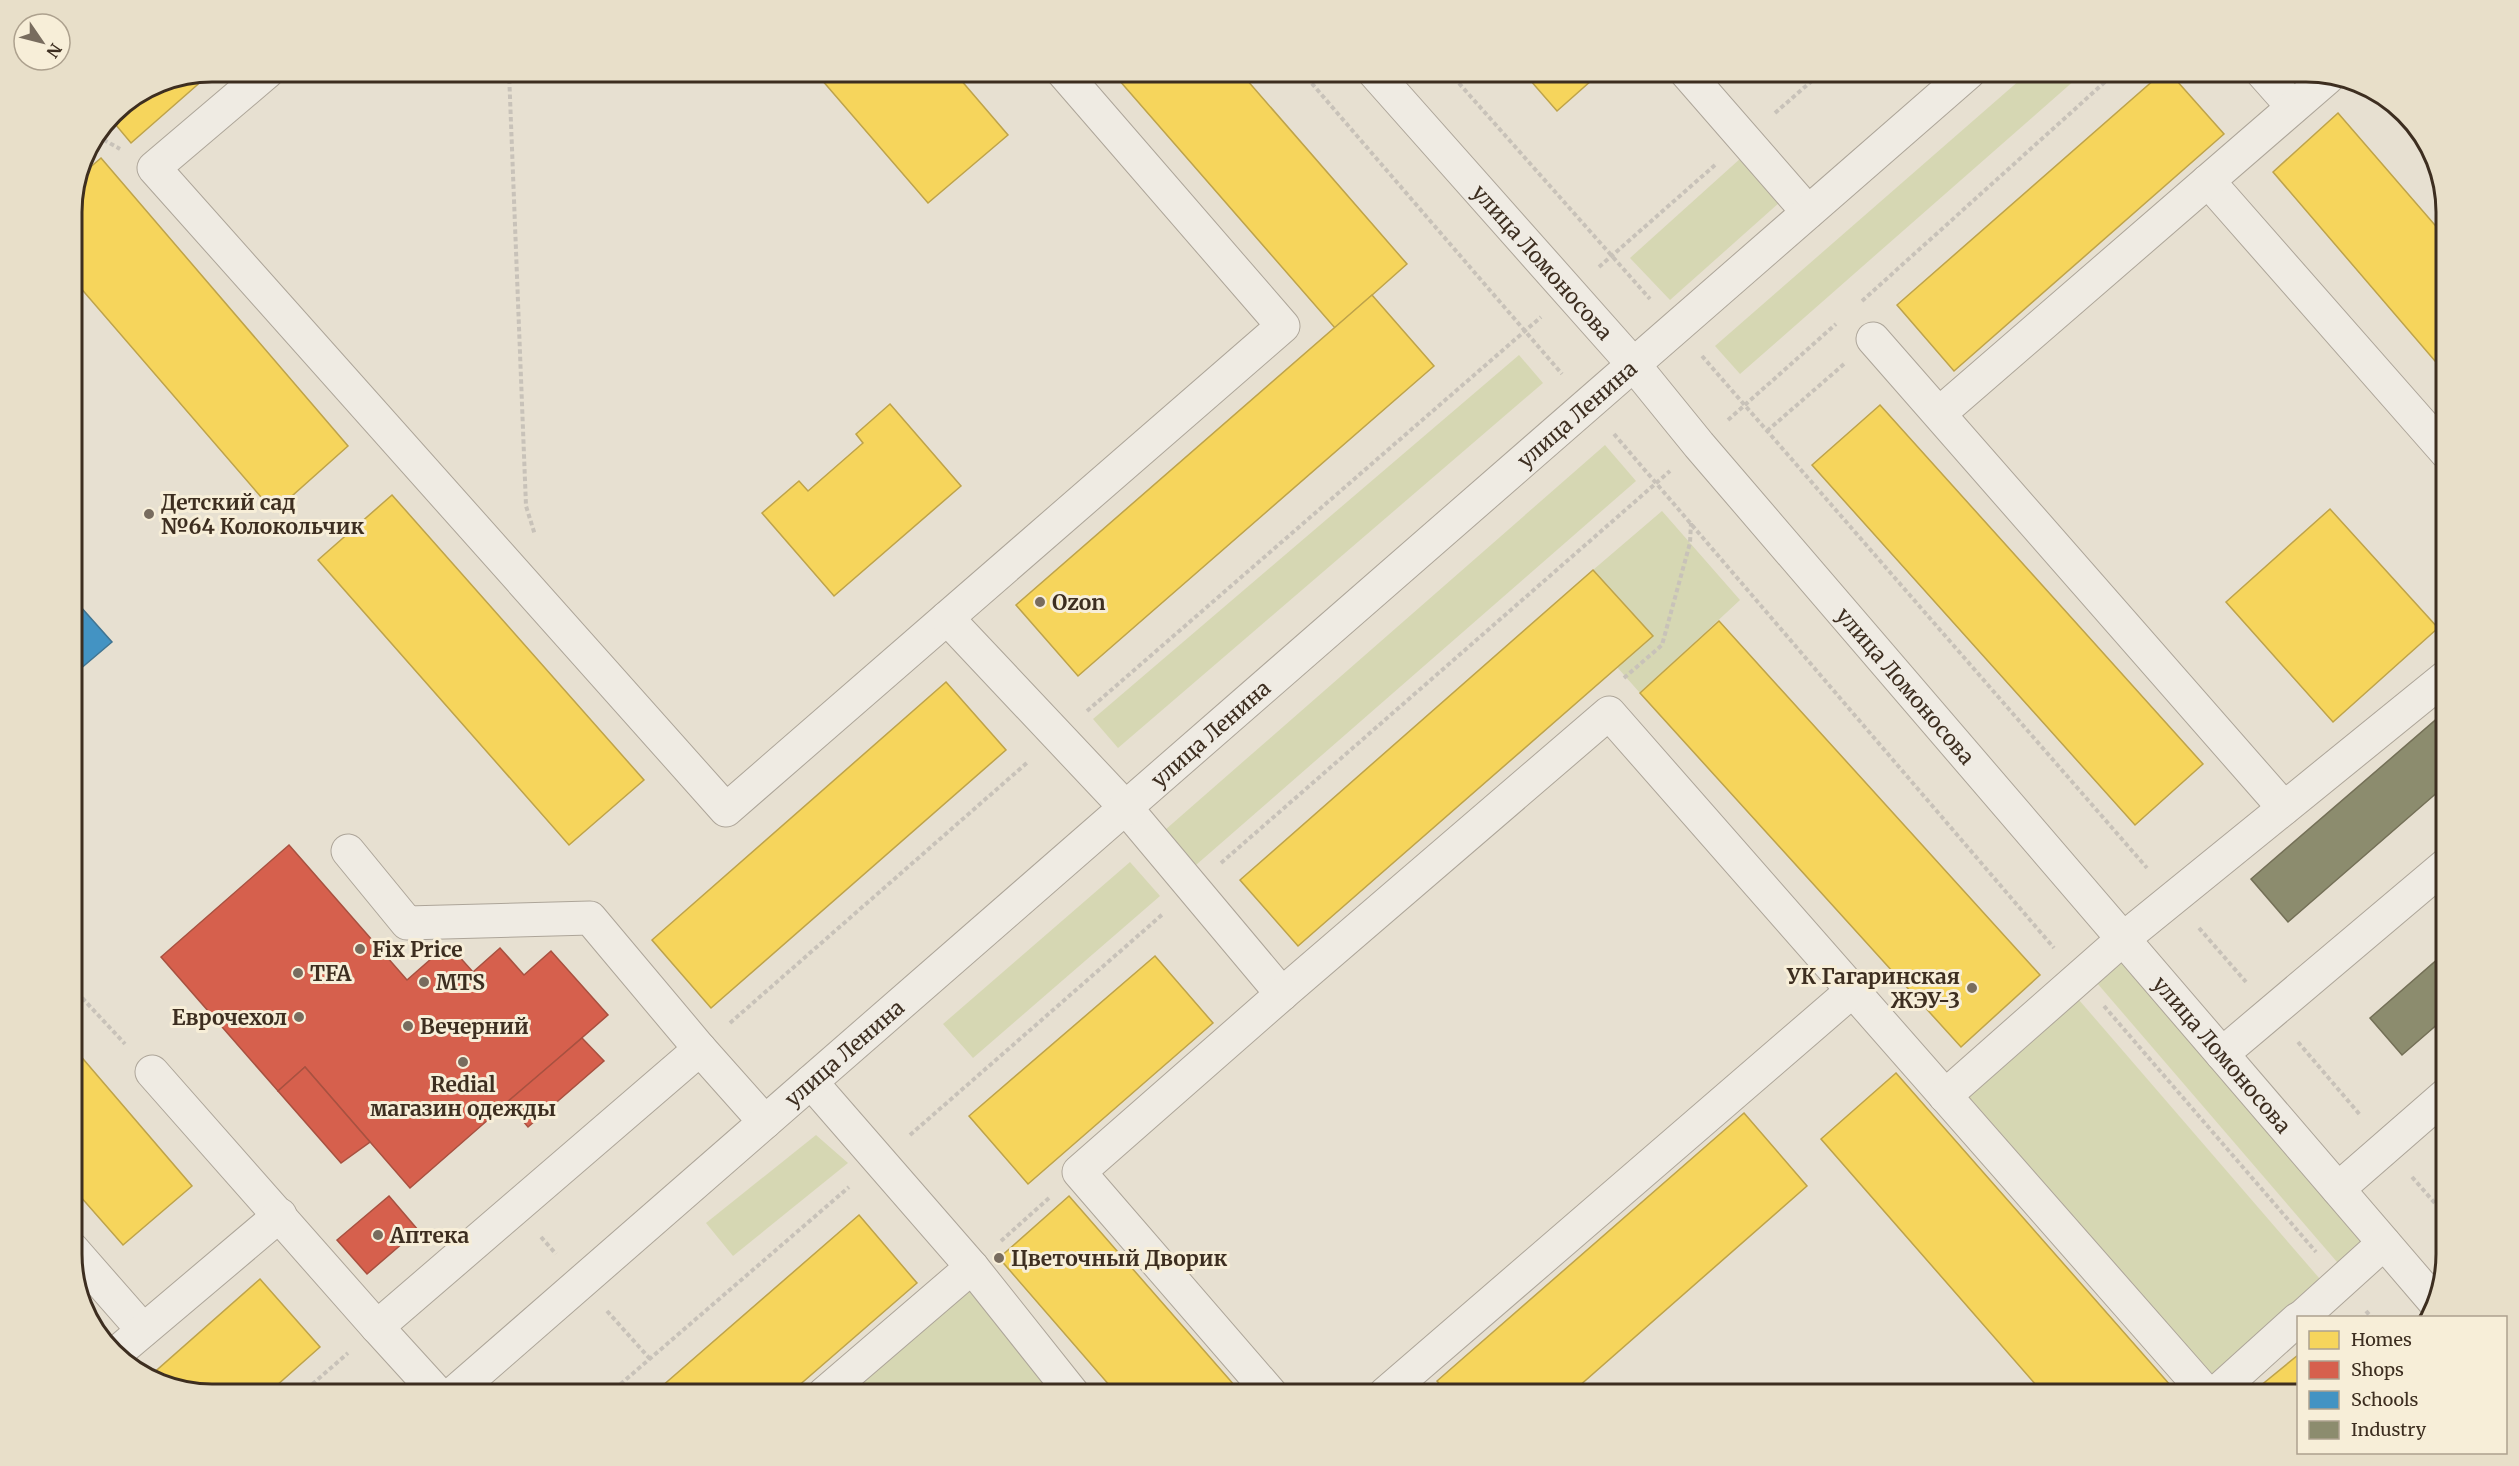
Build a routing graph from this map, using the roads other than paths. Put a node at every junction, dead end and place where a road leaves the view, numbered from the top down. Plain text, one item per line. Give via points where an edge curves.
1 (1383, 82) edge
2 (1695, 82) edge
3 (1956, 82) edge
4 (2271, 82) edge
5 (254, 83) edge
6 (1073, 83) edge
7 (2320, 84) edge
8 (2293, 107) junction
9 (2208, 181) junction
10 (1808, 213) junction
11 (1873, 339) road end
12 (1634, 365) junction
13 (1940, 413) junction
14 (2436, 440) edge
15 (947, 618) junction
16 (2436, 685) edge
17 (1126, 808) junction
18 (2284, 808) junction
19 (348, 851) dead end
20 (2436, 873) edge
21 (2123, 939) junction
22 (1852, 991) junction
23 (1282, 994) junction
24 (700, 1050) junction
25 (2222, 1054) junction
26 (152, 1072) road end
27 (811, 1082) junction
28 (1945, 1096) junction
29 (2436, 1104) edge
30 (765, 1122) junction
31 (2338, 1190) junction
32 (280, 1215) junction
33 (2384, 1243) junction
34 (83, 1262) edge
35 (972, 1267) junction
36 (2429, 1296) edge
37 (2302, 1316) edge
38 (2297, 1321) edge
39 (377, 1327) junction
40 (143, 1330) junction
41 (124, 1348) edge
42 (429, 1384) edge
43 (464, 1384) edge
44 (836, 1384) edge
45 (1065, 1384) edge
46 (1262, 1384) edge
47 (1397, 1384) edge
48 (2198, 1384) edge
49 (2225, 1384) edge

1 - 12 street, улица Ломоносова
2 - 10 street
3 - 10 street, улица Ленина
4 - 8 street
5 - 15 street via 154,168 726,810
6 - 15 street via 1283,326
7 - 8 street
8 - 9 street
9 - 13 street
9 - 14 street
10 - 12 street, улица Ленина
11 - 13 street
12 - 17 street, улица Ленина
12 - 21 street, улица Ломоносова
13 - 18 street
15 - 17 street
16 - 18 street
17 - 23 street
17 - 27 street, улица Ленина
18 - 21 street
19 - 24 street via 407,923 590,918
20 - 25 street
21 - 25 street, улица Ломоносова
21 - 28 street
22 - 23 street via 1609,713
22 - 28 street
22 - 47 street
23 - 46 street via 1078,1172
24 - 30 street
24 - 39 street
25 - 31 street, улица Ломоносова
26 - 32 street
27 - 30 street, улица Ленина
27 - 35 street
28 - 48 street
29 - 31 street
30 - 43 street, улица Ленина
31 - 33 street, улица Ломоносова
32 - 39 street
32 - 40 street
33 - 36 street, улица Ломоносова
33 - 37 street
34 - 40 street
35 - 44 street
35 - 45 street
38 - 49 street
39 - 42 street
40 - 41 street

